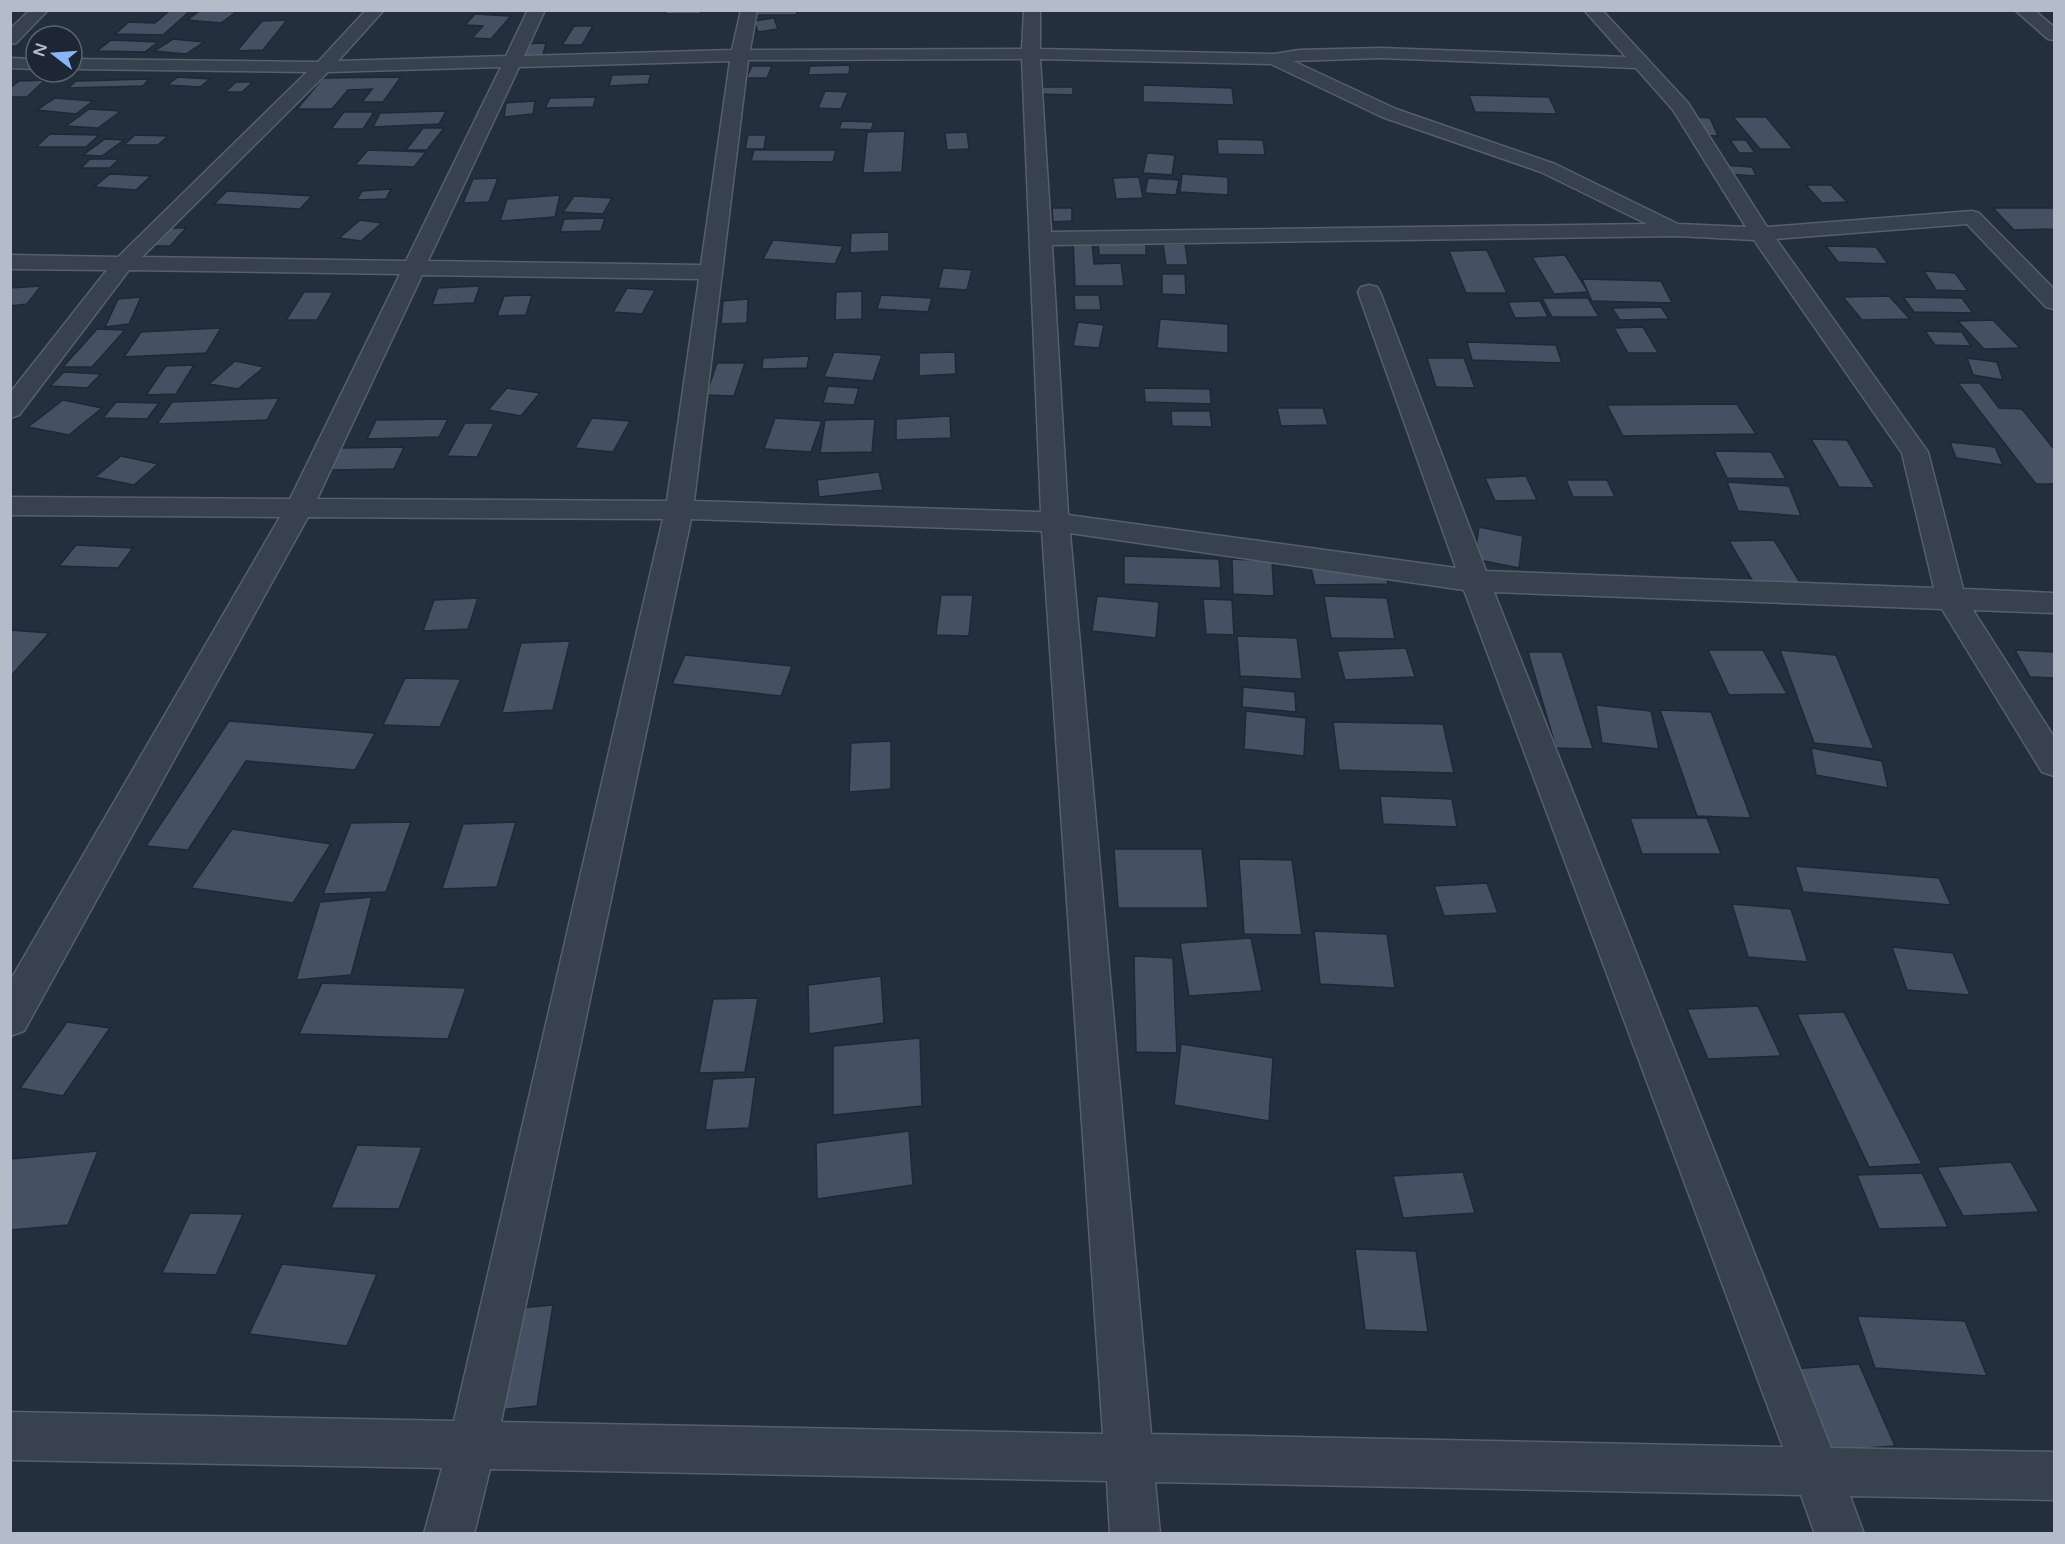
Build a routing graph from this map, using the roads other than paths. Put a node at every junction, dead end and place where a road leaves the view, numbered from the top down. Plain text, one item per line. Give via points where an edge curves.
1 (40, 10) edge
2 (376, 10) edge
3 (537, 10) edge
4 (749, 10) edge
5 (1032, 10) edge
6 (1592, 10) edge
7 (2023, 10) edge
8 (2055, 35) edge
9 (10, 39) edge
10 (1031, 54) junction
11 (740, 55) junction
12 (1274, 59) junction
13 (512, 63) junction
14 (1638, 63) junction
15 (84, 64) edge
16 (322, 67) junction
17 (1677, 231) junction
18 (1761, 234) junction
19 (1040, 239) junction
20 (10, 262) edge
21 (122, 265) junction
22 (413, 269) junction
23 (711, 272) junction
24 (1370, 292) dead end
25 (2055, 302) edge
26 (10, 411) edge
27 (10, 506) edge
28 (299, 508) junction
29 (679, 510) junction
30 (1055, 522) junction
31 (1475, 580) junction
32 (1952, 599) junction
33 (2055, 603) edge
34 (2055, 763) edge
35 (10, 1018) edge
36 (10, 1436) edge
37 (472, 1445) junction
38 (1128, 1459) junction
39 (1816, 1471) junction
40 (2055, 1476) edge
41 (448, 1533) edge
42 (1135, 1533) edge
43 (1840, 1533) edge

1 - 9 street
2 - 16 street
3 - 13 street
4 - 11 street
5 - 10 street
6 - 14 street
7 - 8 street
10 - 11 street
10 - 12 street
10 - 19 street
11 - 13 street
11 - 23 street
12 - 14 street via 1381,53
12 - 17 street via 1389,113 1548,168
13 - 16 street
13 - 22 street
14 - 18 street via 1681,107
15 - 16 street
16 - 21 street
17 - 18 street
17 - 19 street
18 - 25 street via 1972,217
18 - 32 street via 1916,452
19 - 30 street
20 - 21 street
21 - 22 street
21 - 26 street
22 - 23 street
22 - 28 street
23 - 29 street
24 - 31 street
27 - 28 street
28 - 29 street
28 - 35 street
29 - 30 street
29 - 37 street
30 - 31 street
30 - 38 street
31 - 32 street
31 - 39 street
32 - 33 street
32 - 34 street
36 - 37 street
37 - 38 street
37 - 41 street
38 - 39 street
38 - 42 street
39 - 40 street
39 - 43 street

